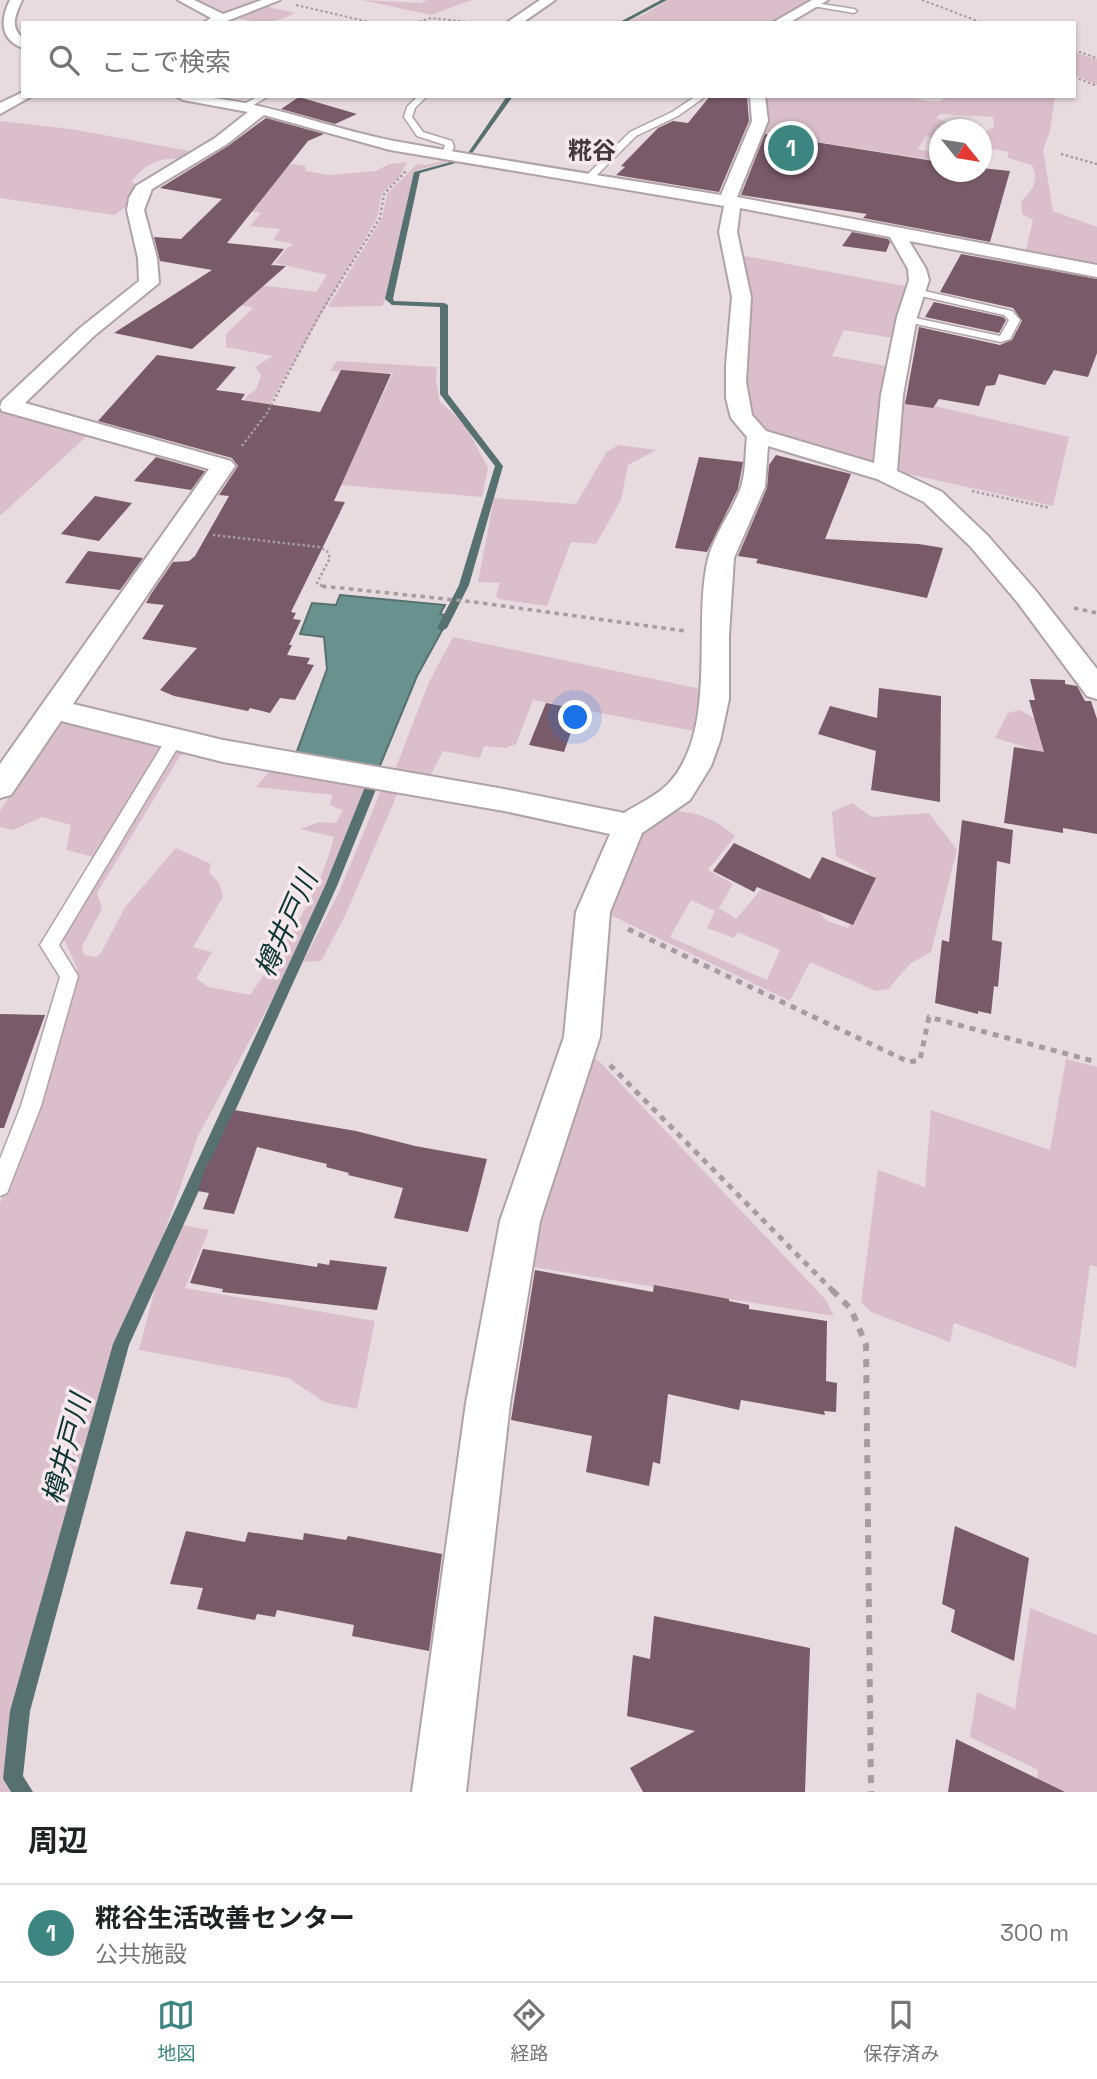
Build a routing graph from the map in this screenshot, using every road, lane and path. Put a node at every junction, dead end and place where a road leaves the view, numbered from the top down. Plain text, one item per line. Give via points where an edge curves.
1 (16, 0) edge
2 (184, 0) edge
3 (274, 0) edge
4 (549, 0) edge
5 (922, 0) edge
6 (818, 2) edge
7 (295, 5) dead end
8 (854, 11) dead end
9 (215, 20) edge
10 (365, 21) edge
11 (421, 21) edge
12 (459, 21) edge
13 (515, 21) edge
14 (782, 21) edge
15 (979, 21) edge
16 (12, 43) edge
17 (1076, 51) edge
18 (1097, 58) edge
19 (1076, 78) edge
20 (1097, 86) edge
21 (21, 98) edge
22 (202, 98) edge
23 (421, 98) edge
24 (699, 98) edge
25 (757, 98) edge
26 (257, 104) edge
27 (0, 109) edge
28 (422, 151) junction
29 (1061, 154) dead end
30 (446, 155) junction
31 (1097, 164) edge
32 (590, 177) junction
33 (730, 202) junction
34 (900, 233) junction
35 (1097, 271) edge
36 (916, 292) junction
37 (906, 319) junction
38 (758, 436) junction
39 (223, 466) junction
40 (897, 479) junction
41 (1050, 508) dead end
42 (177, 532) junction
43 (715, 635) junction
44 (1097, 689) edge
45 (55, 709) junction
46 (176, 737) junction
47 (0, 787) edge
48 (629, 825) junction
49 (593, 912) junction
50 (582, 1037) junction
51 (1097, 1062) edge
52 (0, 1186) edge
53 (439, 1792) edge
54 (871, 1792) edge

1 - 16 street via 4,22
2 - 9 street
3 - 9 street
4 - 13 street
5 - 15 path
6 - 8 lane
6 - 14 street
7 - 10 path
11 - 12 path
17 - 18 path
19 - 20 path
21 - 27 street
22 - 26 street
23 - 30 lane via 408,117 420,134 449,143
24 - 32 lane via 633,134
25 - 33 street via 760,121
26 - 28 street via 364,139
26 - 39 street via 221,141 145,187 137,199 135,221 150,269 149,283 88,332 10,406
28 - 30 street
28 - 39 path via 384,194 380,218 321,312 267,413
29 - 31 path
30 - 32 street
32 - 33 street
33 - 34 street
33 - 38 street via 727,233 740,283 735,377 742,417
34 - 35 street
34 - 36 street via 917,269
36 - 37 street
36 - 37 lane via 1008,313 1015,320 1001,339
37 - 40 street via 892,395
38 - 40 street
38 - 43 street via 753,487 721,558
39 - 42 street
40 - 41 path
40 - 44 street via 933,498 979,541
42 - 43 path via 319,547 330,558 319,586
42 - 45 street
43 - 48 street via 715,699 696,766 679,792
45 - 46 street
45 - 47 street
46 - 48 street via 223,751
46 - 52 lane via 49,945 69,976 31,1106
48 - 49 street
49 - 50 street
49 - 51 path via 909,1062 920,1060 929,1017
50 - 53 street via 518,1234 488,1403
50 - 54 path via 851,1309 866,1345

